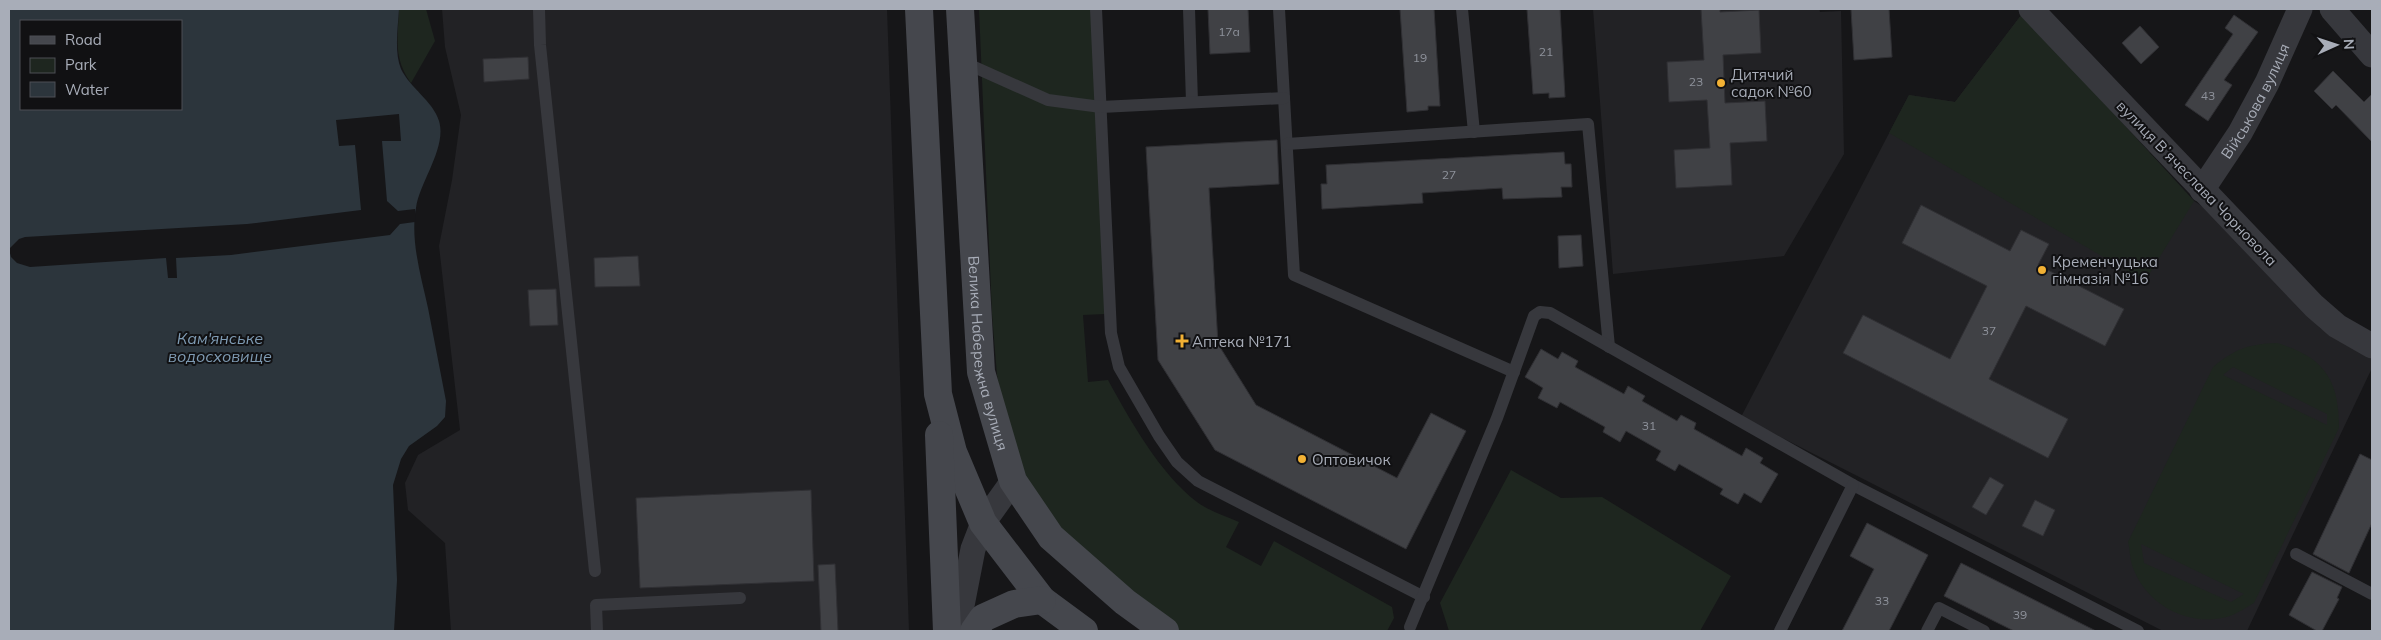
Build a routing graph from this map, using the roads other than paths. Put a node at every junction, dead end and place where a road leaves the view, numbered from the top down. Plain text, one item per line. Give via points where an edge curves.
1 (539, 9) edge
2 (919, 9) edge
3 (960, 9) edge
4 (1096, 9) edge
5 (1188, 9) edge
6 (1279, 9) edge
7 (1462, 9) edge
8 (2031, 9) edge
9 (2300, 9) edge
10 (2332, 9) edge
11 (2372, 55) edge
12 (962, 62) junction
13 (1284, 98) junction
14 (1192, 102) junction
15 (1101, 107) junction
16 (1474, 132) junction
17 (1287, 144) junction
18 (2202, 190) junction
19 (2372, 346) edge
20 (1609, 347) junction
21 (1514, 372) junction
22 (938, 394) junction
23 (1013, 481) junction
24 (1854, 485) junction
25 (982, 523) junction
26 (2296, 554) dead end
27 (595, 571) dead end
28 (2372, 594) edge
29 (740, 598) dead end
30 (1424, 598) junction
31 (1042, 600) junction
32 (1410, 630) edge
33 (597, 631) edge
34 (947, 631) edge
35 (956, 631) edge
36 (974, 631) edge
37 (1084, 631) edge
38 (1165, 631) edge
39 (1780, 631) edge
40 (1927, 631) edge
41 (1984, 631) edge
42 (2138, 631) edge

1 - 27 lane via 540,45
2 - 22 street
3 - 12 street, Велика Набережна вулиця
4 - 15 lane
5 - 14 lane
6 - 13 lane
7 - 16 lane
8 - 18 street, вулиця Вʼячеслава Чорновола
9 - 18 street, Військова вулиця via 2267,83 2240,133
10 - 11 street
12 - 15 lane via 1048,100
12 - 23 street, Велика Набережна вулиця via 981,372
13 - 14 lane
13 - 17 lane
14 - 15 lane
15 - 30 lane via 1111,333 1119,367 1159,436 1177,462 1198,481
16 - 17 lane
16 - 20 lane via 1588,124
17 - 21 lane via 1294,275
18 - 19 street, вулиця Вʼячеслава Чорновола via 2314,306 2337,326
20 - 21 lane via 1550,313 1540,312 1534,316
20 - 24 lane
21 - 30 lane
22 - 25 street via 953,452
22 - 34 street
23 - 25 street
23 - 38 street, Велика Набережна вулиця via 1052,537 1125,602
24 - 39 lane
24 - 42 lane
25 - 31 street
25 - 35 street via 972,549
26 - 28 lane
29 - 33 lane via 596,605
30 - 32 lane
31 - 36 street via 1014,604 983,618
31 - 37 street
40 - 41 lane via 1939,608

